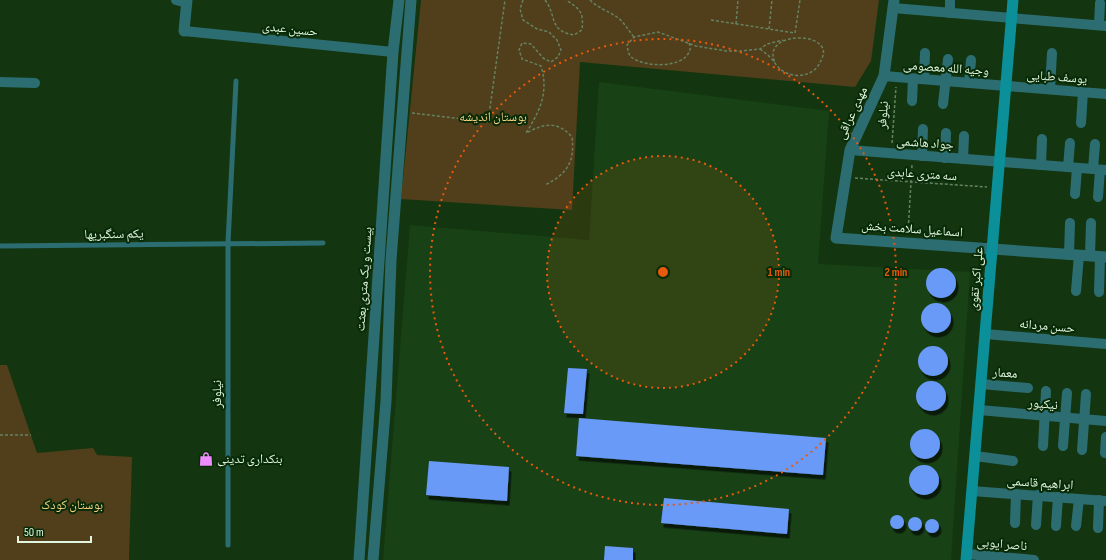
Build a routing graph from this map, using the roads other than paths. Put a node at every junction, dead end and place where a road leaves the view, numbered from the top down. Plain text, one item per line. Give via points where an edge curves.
1 (176, 0) edge
2 (399, 0) edge
3 (412, 0) edge
4 (950, 0) edge
5 (1013, 0) edge
6 (187, 1) edge
7 (1100, 2) dead end
8 (893, 4) edge
9 (950, 13) junction
10 (1011, 18) junction
11 (1103, 25) edge
12 (184, 31) joint
13 (393, 52) junction
14 (1052, 52) dead end
15 (925, 53) dead end
16 (948, 59) dead end
17 (971, 60) dead end
18 (884, 76) junction
19 (913, 78) junction
20 (924, 79) junction
21 (236, 81) dead end
22 (945, 81) junction
23 (0, 82) edge
24 (35, 83) dead end
25 (969, 83) junction
26 (1006, 86) junction
27 (1050, 89) junction
28 (1083, 92) junction
29 (1106, 94) edge
30 (912, 101) dead end
31 (943, 104) dead end
32 (1081, 123) dead end
33 (923, 129) dead end
34 (946, 133) dead end
35 (964, 136) dead end
36 (1042, 139) dead end
37 (1070, 143) dead end
38 (1095, 144) dead end
39 (850, 150) junction
40 (917, 155) junction
41 (945, 158) junction
42 (963, 159) junction
43 (999, 162) junction
44 (1041, 165) junction
45 (1072, 168) junction
46 (1100, 170) edge
47 (1075, 194) dead end
48 (1098, 196) dead end
49 (1070, 223) dead end
50 (1090, 223) dead end
51 (836, 238) joint
52 (228, 243) junction
53 (324, 243) dead end
54 (0, 246) edge
55 (992, 249) junction
56 (1089, 256) edge
57 (1076, 291) dead end
58 (1099, 292) dead end
59 (985, 334) junction
60 (1106, 344) edge
61 (981, 384) junction
62 (1028, 388) dead end
63 (1046, 391) dead end
64 (1067, 393) dead end
65 (1086, 394) dead end
66 (979, 410) junction
67 (1045, 417) junction
68 (1065, 419) junction
69 (1084, 420) junction
70 (1106, 421) edge
71 (1106, 437) edge
72 (1044, 446) dead end
73 (1063, 446) dead end
74 (1082, 450) dead end
75 (1105, 453) dead end
76 (975, 456) junction
77 (1013, 460) dead end
78 (972, 491) junction
79 (1016, 494) junction
80 (1038, 495) junction
81 (1058, 497) junction
82 (1079, 499) junction
83 (1102, 501) edge
84 (1015, 523) dead end
85 (1036, 525) dead end
86 (1056, 526) dead end
87 (1076, 526) dead end
88 (1098, 528) dead end
89 (228, 545) dead end
90 (966, 557) edge
91 (359, 560) edge
92 (373, 560) edge
93 (1034, 560) edge

1 - 6 street
2 - 13 street, بیست و یک متری بعثت
3 - 92 street, بیست و یک متری بعثت via 390,260 386,401
4 - 9 street
5 - 10 main road, علی اکبر تقوی
6 - 12 street
7 - 11 street
8 - 9 street
8 - 18 street, مهدی عراقی
9 - 10 street
10 - 11 street
10 - 26 main road, علی اکبر تقوی
12 - 13 street, حسین عبدی
13 - 91 street, بیست و یک متری بعثت
14 - 27 street
15 - 20 street
16 - 22 street
17 - 25 street
18 - 19 street, وجیه الله معصومی
18 - 39 street, مهدی عراقی
19 - 20 street, وجیه الله معصومی
19 - 30 street
20 - 22 street, وجیه الله معصومی
21 - 52 lane, نیلوفر
22 - 25 street, وجیه الله معصومی
22 - 31 street
23 - 24 street
25 - 26 street, وجیه الله معصومی
26 - 27 street, یوسف طبایی
26 - 43 main road, علی اکبر تقوی
27 - 28 street, یوسف طبایی
28 - 29 street, یوسف طبایی
28 - 32 street
33 - 40 street
34 - 41 street
35 - 42 street
36 - 44 street
37 - 45 street
38 - 46 street
39 - 40 street, جواد هاشمی
39 - 51 street, مهدی عراقی
40 - 41 street, جواد هاشمی
41 - 42 street, جواد هاشمی
42 - 43 street, جواد هاشمی
43 - 44 street, جواد هاشمی
43 - 55 main road, علی اکبر تقوی
44 - 45 street, جواد هاشمی
45 - 46 street, جواد هاشمی
45 - 47 street
46 - 48 street
49 - 56 street
50 - 56 street
51 - 55 street, اسماعیل سلامت بخش
52 - 53 lane, یکم سنگبریها
52 - 54 lane, یکم سنگبریها
52 - 89 lane, نیلوفر
55 - 56 street, اسماعیل سلامت بخش
55 - 59 main road, علی اکبر تقوی
56 - 57 street
56 - 58 street
59 - 60 street, حسن مردانه
59 - 61 main road, علی اکبر تقوی
61 - 62 street, معمار
61 - 66 main road, علی اکبر تقوی
63 - 67 street
64 - 68 street
65 - 69 street
66 - 67 street, نیکپور
66 - 76 main road, علی اکبر تقوی
67 - 68 street, نیکپور
67 - 72 street
68 - 69 street, نیکپور
68 - 73 street
69 - 70 street, نیکپور
69 - 74 street
71 - 75 street
76 - 77 street
76 - 78 main road, علی اکبر تقوی
78 - 79 street, ابراهیم قاسمی
78 - 90 main road, علی اکبر تقوی
79 - 80 street, ابراهیم قاسمی
79 - 84 street
80 - 81 street, ابراهیم قاسمی
80 - 85 street
81 - 82 street, ابراهیم قاسمی
81 - 86 street
82 - 83 street, ابراهیم قاسمی
82 - 87 street
83 - 88 street
90 - 93 street, ناصر ایوبی

